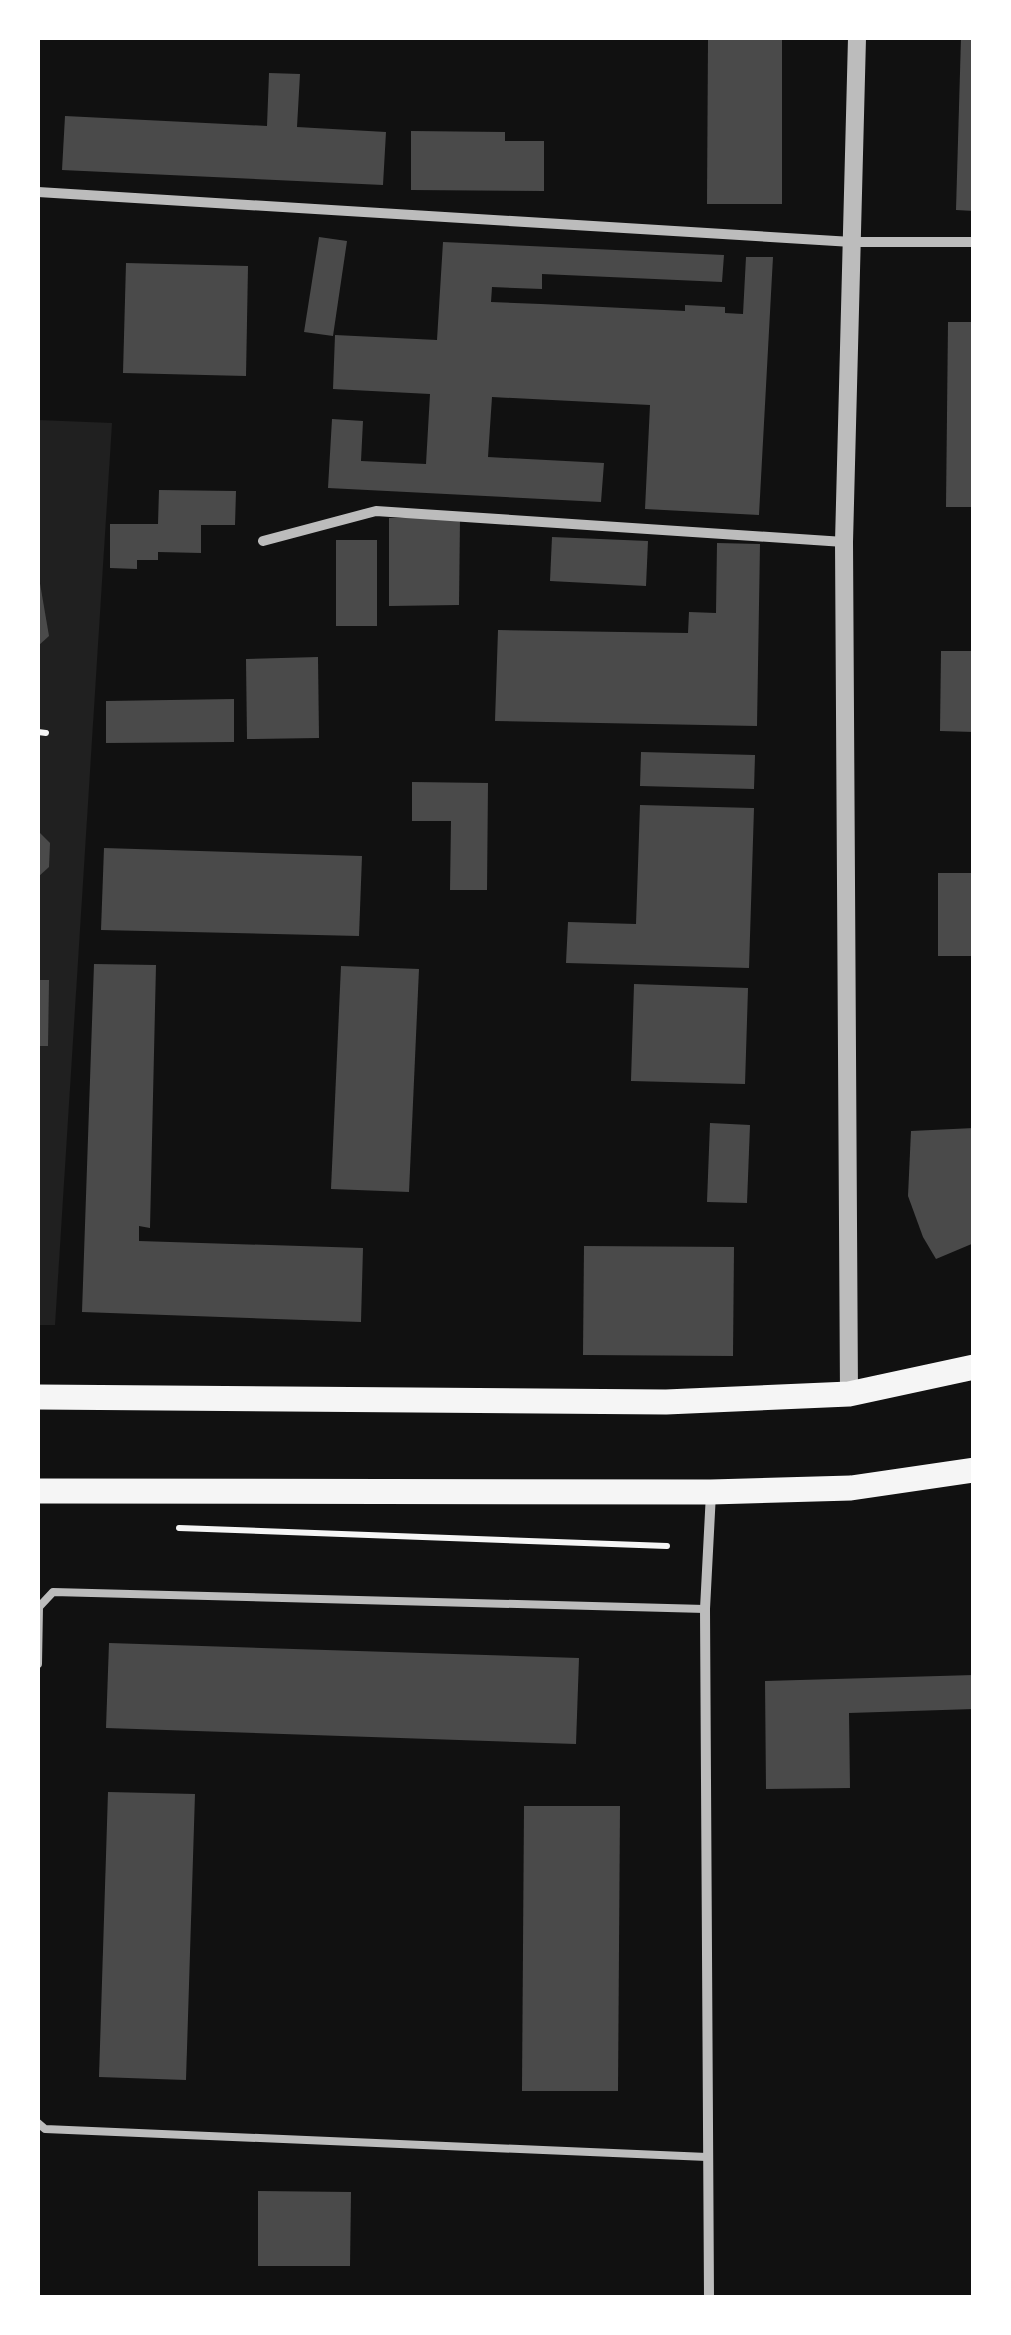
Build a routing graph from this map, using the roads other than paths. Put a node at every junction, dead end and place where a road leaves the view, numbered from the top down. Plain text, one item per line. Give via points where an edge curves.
1 (856, 38) edge
2 (38, 192) edge
3 (852, 242) junction
4 (974, 242) edge
5 (264, 541) dead end
6 (844, 542) junction
7 (974, 1367) edge
8 (849, 1394) junction
9 (38, 1397) edge
10 (974, 1470) edge
11 (38, 1491) edge
12 (711, 1492) junction
13 (705, 1609) junction
14 (38, 1664) edge
15 (38, 2123) edge
16 (706, 2157) junction
17 (709, 2298) edge

1 - 3 street
2 - 3 street
3 - 4 street
3 - 6 street
5 - 6 street via 376,511
6 - 8 street
7 - 8 main road
8 - 9 main road via 666,1402
10 - 12 main road via 851,1488
11 - 12 main road
12 - 13 street
13 - 14 lane via 54,1592 39,1606
13 - 16 street
15 - 16 lane via 44,2129
16 - 17 street

